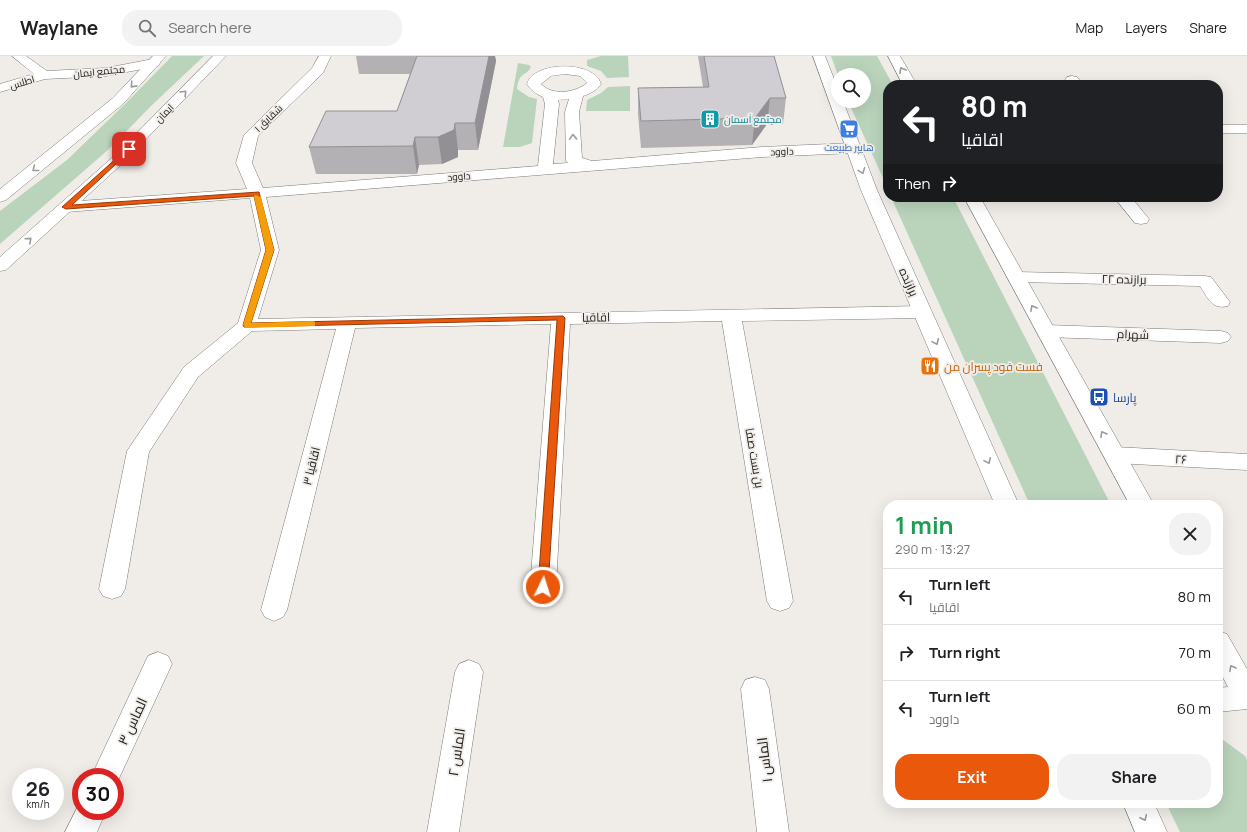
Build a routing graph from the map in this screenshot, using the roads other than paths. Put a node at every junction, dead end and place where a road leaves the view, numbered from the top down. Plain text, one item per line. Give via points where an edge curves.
1 (18, 56) edge
2 (220, 56) edge
3 (325, 56) edge
4 (556, 56) edge
5 (576, 56) edge
6 (818, 56) edge
7 (894, 56) edge
8 (156, 60) edge
9 (556, 71) junction
10 (575, 71) junction
11 (44, 75) junction
12 (907, 80) edge
13 (0, 88) edge
14 (549, 94) junction
15 (577, 94) junction
16 (1223, 128) edge
17 (1247, 129) edge
18 (853, 148) junction
19 (588, 165) junction
20 (545, 169) junction
21 (257, 193) junction
22 (0, 197) edge
23 (975, 202) edge
24 (1126, 202) edge
25 (66, 207) junction
26 (1141, 219) dead end
27 (0, 266) edge
28 (1016, 277) junction
29 (1221, 302) dead end
30 (922, 312) junction
31 (731, 315) junction
32 (561, 318) junction
33 (347, 323) junction
34 (246, 325) junction
35 (1046, 331) junction
36 (1221, 337) dead end
37 (1115, 456) junction
38 (1247, 462) edge
39 (1005, 500) edge
40 (1139, 500) edge
41 (543, 587) dead end
42 (112, 589) dead end
43 (780, 601) dead end
44 (274, 610) dead end
45 (1223, 651) edge
46 (158, 664) dead end
47 (469, 672) dead end
48 (755, 689) dead end
49 (1247, 696) edge
50 (1223, 699) edge
51 (110, 768) edge
52 (1140, 808) edge
53 (87, 820) edge
54 (81, 832) edge
55 (443, 832) edge
56 (772, 832) edge
57 (1151, 832) edge

1 - 11 street
25 -> 2 street, ایمان via 119,159
3 - 21 street, شقایق ۱ via 318,70 251,134 244,163
4 - 9 street
5 - 10 street
6 - 18 street, برازنده
12 -> 7 street
8 - 11 street, مجتمع ایمان via 106,72
8 -> 22 street via 118,101
9 - 10 street
9 - 14 street via 546,73 535,80 536,88
10 - 15 street via 584,73 594,84
11 - 13 street, اطلس
14 - 15 street
14 - 20 street via 552,104
19 -> 15 street via 574,161 572,112
16 - 17 street
18 - 19 street, داوود
18 -> 30 street, برازنده
19 - 20 street, داوود
20 - 21 street, داوود
21 - 25 street, داوود
21 - 34 street, شقایق ۱ via 270,250
23 - 28 street
24 - 26 street
27 -> 25 street, ایمان
28 - 29 street, برازنده ۲۲ via 1204,281
35 -> 28 street
30 - 31 street, اقاقیا
30 -> 39 street, برازنده
31 - 32 street, اقاقیا
31 - 43 street, بن بست صفا
32 - 33 street, اقاقیا
32 - 41 street
33 - 34 street, اقاقیا
33 - 44 street, اقاقیا ۳
34 - 42 street via 191,372 138,451
35 - 36 street, شهرام
37 -> 35 street
37 - 38 street, ۲۶
37 - 40 street
49 -> 45 street
46 - 51 street, الماس ۳
47 - 55 street, الماس ۲
48 - 56 street, الماس ۱
49 - 50 street
52 -> 57 street
53 - 54 street

